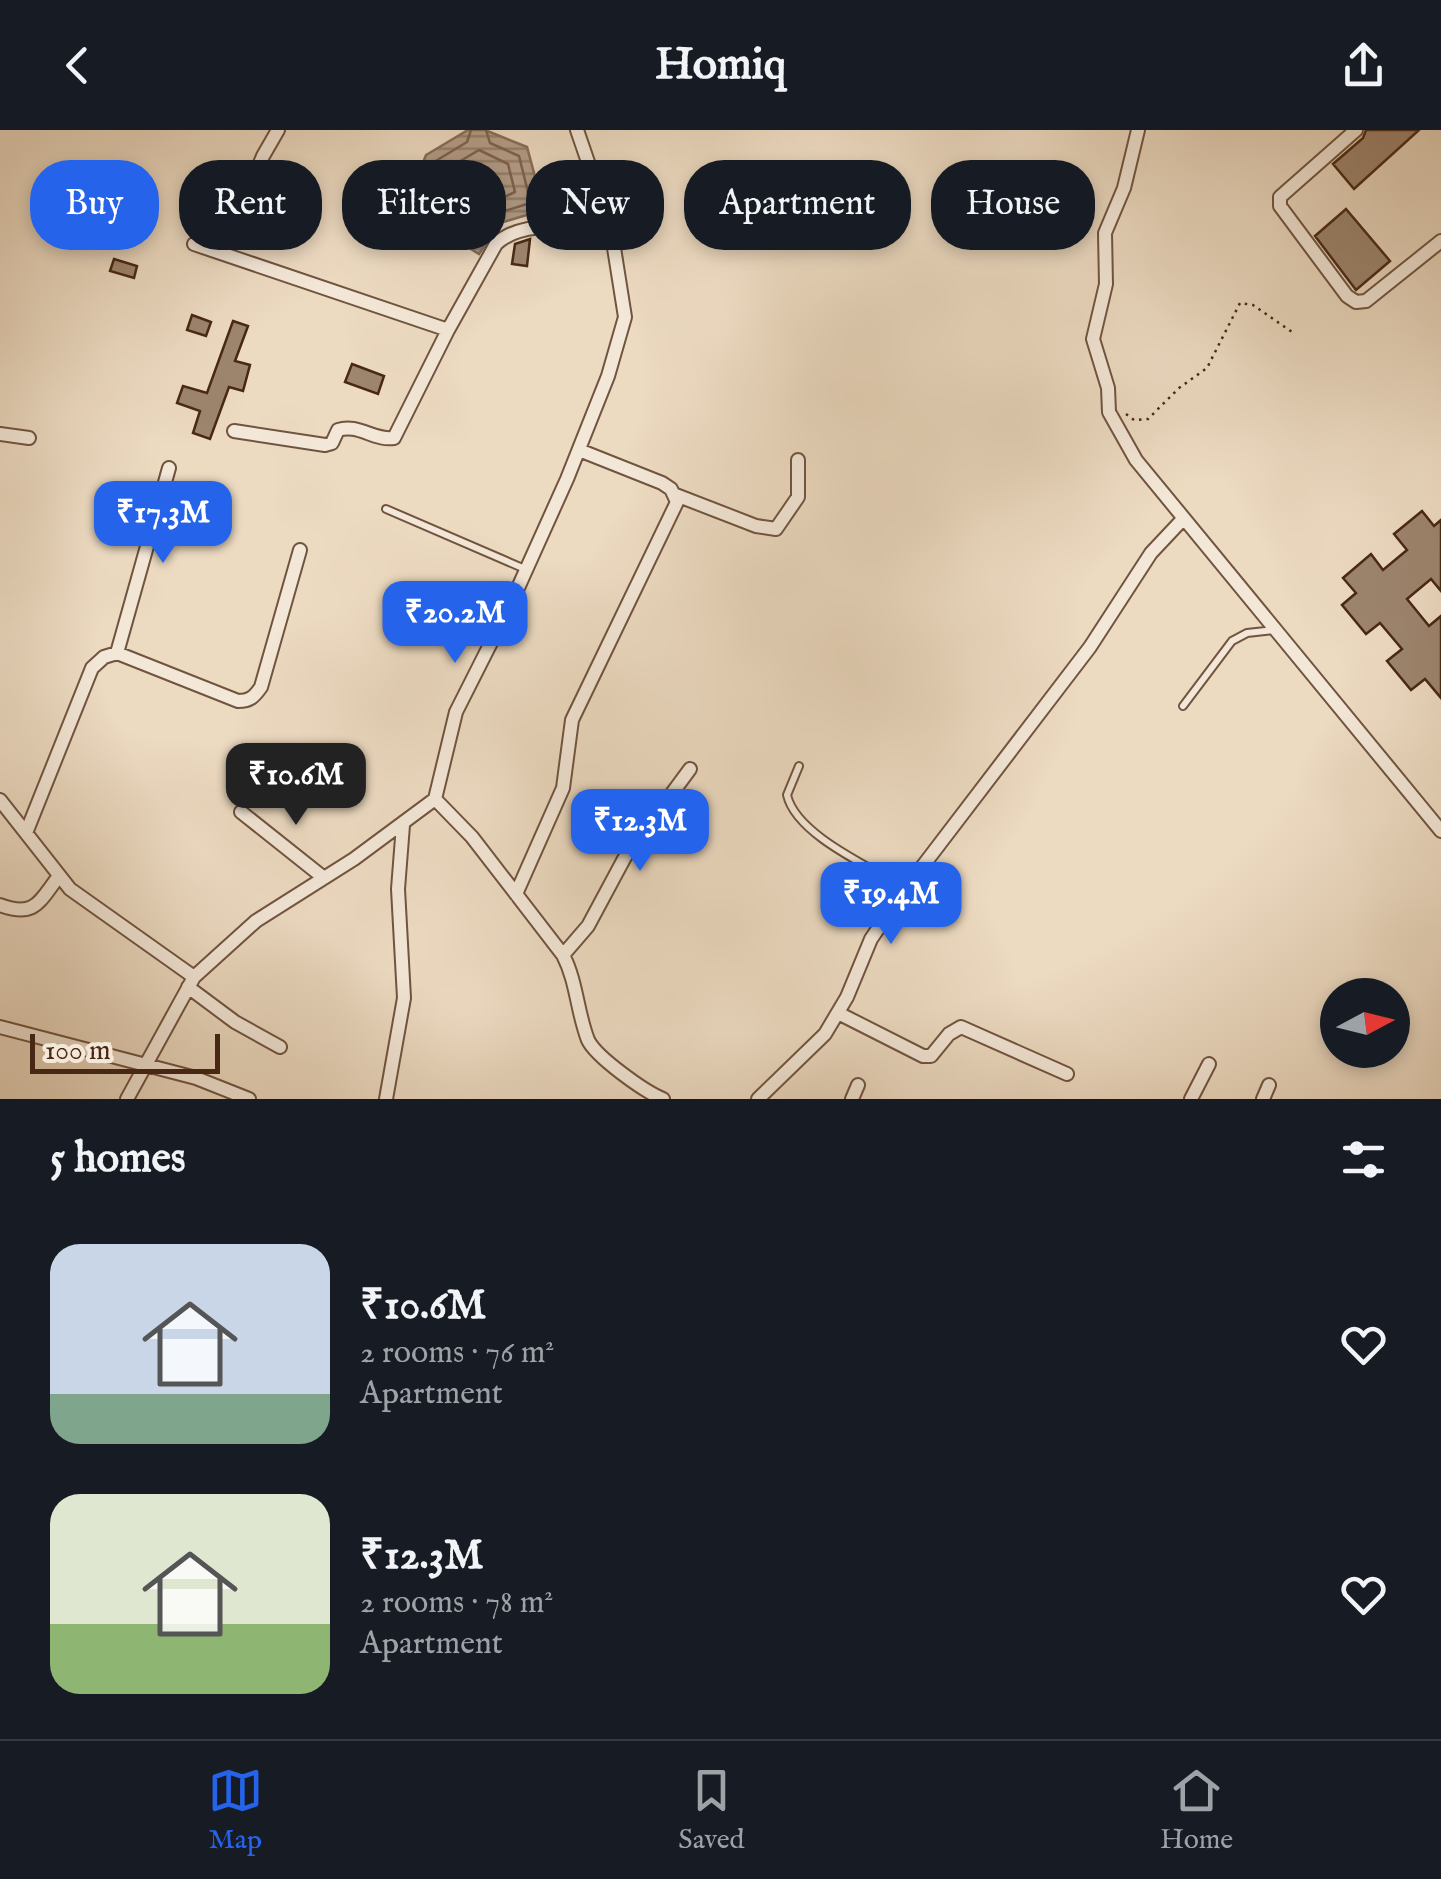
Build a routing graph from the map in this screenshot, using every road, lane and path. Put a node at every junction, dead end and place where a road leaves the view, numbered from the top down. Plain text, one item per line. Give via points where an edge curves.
1 (278, 130) edge
2 (576, 130) edge
3 (1138, 130) edge
4 (1356, 130) edge
5 (587, 160) edge
6 (526, 229) edge
7 (1441, 242) edge
8 (211, 250) edge
9 (616, 250) edge
10 (222, 254) junction
11 (448, 330) junction
12 (1292, 332) dead end
13 (1108, 394) junction
14 (234, 431) dead end
15 (0, 434) edge
16 (29, 438) dead end
17 (578, 450) junction
18 (798, 460) dead end
19 (169, 468) dead end
20 (676, 495) junction
21 (386, 509) dead end
22 (1184, 518) junction
23 (300, 550) dead end
24 (526, 569) junction
25 (1276, 630) junction
26 (117, 652) junction
27 (1183, 706) dead end
28 (799, 766) dead end
29 (690, 768) dead end
30 (436, 799) junction
31 (0, 800) edge
32 (240, 812) dead end
33 (402, 825) junction
34 (1441, 831) edge
35 (26, 832) junction
36 (60, 876) junction
37 (324, 878) junction
38 (906, 888) junction
39 (516, 894) junction
40 (0, 905) edge
41 (564, 955) junction
42 (191, 982) junction
43 (838, 1013) junction
44 (0, 1027) edge
45 (280, 1046) dead end
46 (146, 1064) junction
47 (1209, 1064) dead end
48 (1067, 1074) dead end
49 (1269, 1084) dead end
50 (858, 1085) dead end
51 (132, 1097) edge
52 (656, 1098) edge
53 (249, 1099) edge
54 (386, 1099) edge
55 (758, 1099) edge
56 (852, 1099) edge
57 (1191, 1099) edge
58 (1263, 1099) edge

1 - 10 street
2 - 5 street
3 - 13 street via 1105,233 1106,284 1094,340
4 - 7 street via 1280,197 1280,206 1347,296 1366,301
6 - 11 street via 496,244
8 - 10 street
9 - 17 street via 625,317
10 - 11 street
11 - 14 street via 394,438 346,427 325,445
12 - 13 path via 1240,302 1208,368 1148,419 1134,420
13 - 22 street via 1118,433
15 - 16 street
17 - 20 street via 662,483
17 - 24 street
18 - 20 street via 798,497 776,529
19 - 26 street
20 - 39 street via 675,510 572,720 563,788
21 - 24 lane
22 - 25 street
22 - 38 street via 1151,553 1090,647
23 - 26 street via 261,688 248,700
24 - 30 street via 456,712
25 - 27 lane via 1232,641
25 - 34 street
26 - 35 street via 92,668
28 - 38 lane via 787,794 802,822
29 - 41 street
30 - 33 street
30 - 39 street
31 - 35 street
32 - 37 street
33 - 37 street
33 - 54 street via 404,998
35 - 36 street
36 - 40 street via 26,912
36 - 42 street
37 - 42 street via 256,921
38 - 43 street via 871,939
39 - 41 street
41 - 52 street via 590,1043
42 - 45 street via 235,1022
42 - 46 street
43 - 48 street via 924,1056 961,1028
43 - 55 street
44 - 46 street
46 - 51 street
46 - 53 street
47 - 57 street
49 - 58 street
50 - 56 street

